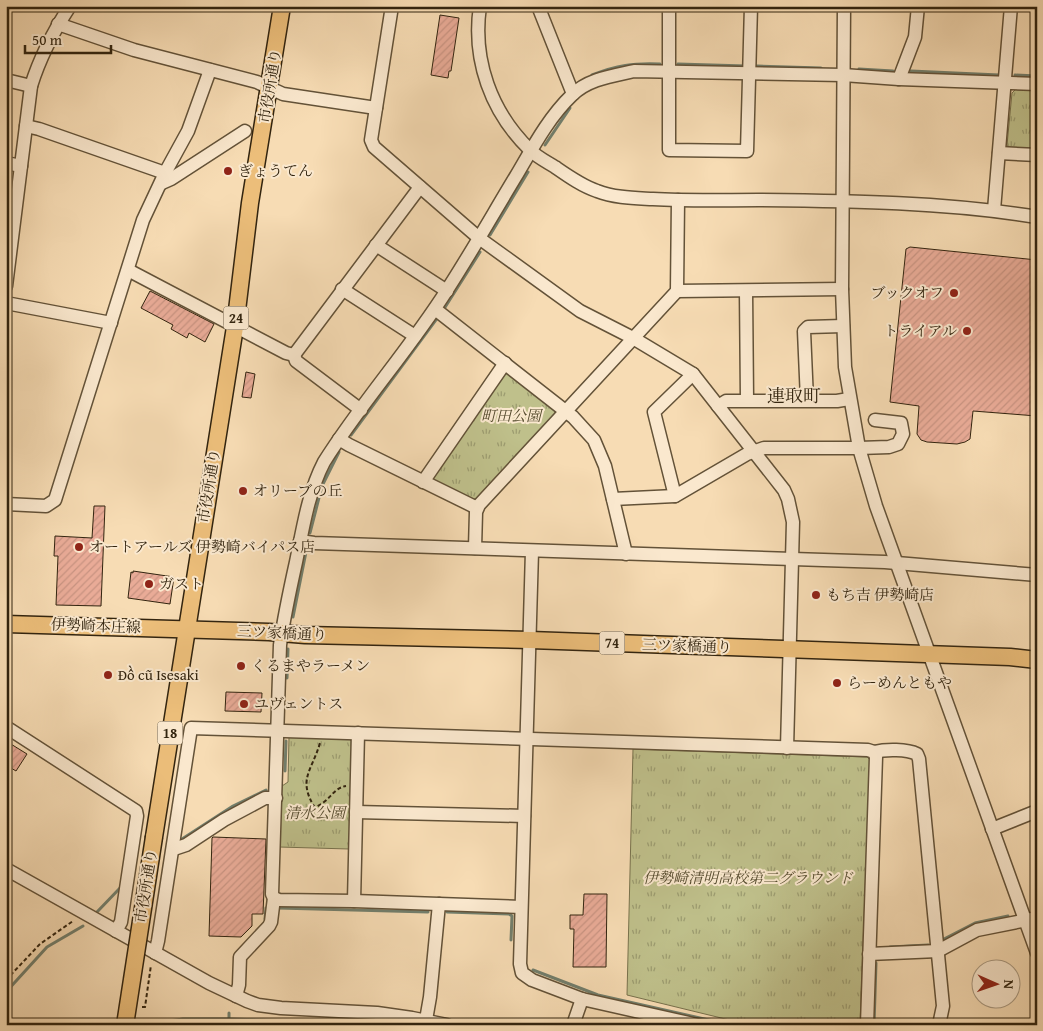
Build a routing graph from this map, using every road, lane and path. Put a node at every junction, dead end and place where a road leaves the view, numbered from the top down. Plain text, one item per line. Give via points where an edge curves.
1 (70, 6) edge
2 (282, 6) edge
3 (392, 6) edge
4 (480, 6) edge
5 (538, 6) edge
6 (670, 6) edge
7 (752, 6) edge
8 (844, 6) edge
9 (918, 6) edge
10 (1011, 6) edge
11 (58, 24) junction
12 (210, 70) junction
13 (670, 73) junction
14 (749, 74) junction
15 (843, 75) junction
16 (899, 79) junction
17 (6, 80) edge
18 (1006, 84) junction
19 (1037, 84) edge
20 (32, 86) junction
21 (270, 88) junction
22 (573, 94) junction
23 (376, 108) junction
24 (26, 126) junction
25 (245, 131) dead end
26 (531, 151) junction
27 (999, 153) junction
28 (1037, 155) edge
29 (6, 163) edge
30 (21, 166) junction
31 (164, 178) junction
32 (420, 187) junction
33 (678, 200) junction
34 (843, 201) junction
35 (994, 210) junction
36 (1037, 217) edge
37 (479, 238) junction
38 (376, 246) junction
39 (128, 270) junction
40 (6, 286) edge
41 (342, 289) junction
42 (842, 289) junction
43 (746, 290) junction
44 (447, 291) junction
45 (677, 291) junction
46 (6, 303) edge
47 (435, 309) junction
48 (111, 323) junction
49 (842, 326) junction
50 (235, 327) junction
51 (415, 336) junction
52 (633, 338) junction
53 (294, 355) junction
54 (505, 363) junction
55 (693, 374) junction
56 (849, 399) junction
57 (747, 400) junction
58 (807, 400) junction
59 (718, 406) junction
60 (361, 410) junction
61 (566, 411) junction
62 (875, 420) dead end
63 (339, 439) junction
64 (859, 448) junction
65 (754, 451) junction
66 (423, 482) junction
67 (675, 496) junction
68 (613, 499) junction
69 (6, 504) edge
70 (477, 508) junction
71 (300, 541) junction
72 (475, 548) junction
73 (532, 551) junction
74 (626, 554) junction
75 (793, 559) junction
76 (896, 563) junction
77 (1037, 575) edge
78 (6, 624) edge
79 (187, 629) junction
80 (282, 633) junction
81 (530, 640) junction
82 (790, 650) junction
83 (929, 654) junction
84 (1037, 660) edge
85 (6, 727) edge
86 (278, 731) junction
87 (358, 733) junction
88 (526, 740) junction
89 (320, 743) dead end
90 (786, 748) junction
91 (874, 752) junction
92 (346, 786) dead end
93 (276, 798) junction
94 (314, 808) junction
95 (356, 812) junction
96 (1037, 812) edge
97 (286, 816) dead end
98 (524, 816) junction
99 (992, 829) junction
100 (174, 848) junction
101 (6, 869) edge
102 (274, 898) junction
103 (354, 901) junction
104 (439, 904) junction
105 (521, 907) junction
106 (81, 911) junction
107 (1031, 919) edge
108 (116, 932) junction
109 (938, 951) junction
110 (1037, 953) edge
111 (869, 954) junction
112 (153, 956) junction
113 (6, 980) edge
114 (236, 996) junction
115 (582, 1000) junction
116 (145, 1007) dead end
117 (426, 1020) junction
118 (125, 1025) edge
119 (447, 1025) edge
120 (573, 1025) edge
121 (698, 1025) edge
122 (867, 1025) edge
123 (939, 1025) edge

1 - 11 street
2 - 21 main road, 市役所通り / 24
3 - 23 street
4 - 26 street via 478,45 489,91 500,112
5 - 22 street
6 - 13 street
7 - 14 street
8 - 15 street
9 - 16 street via 915,37
10 - 18 street
11 - 12 street via 134,50
11 - 20 street via 39,61
12 - 21 street
12 - 31 street via 188,131
13 - 14 street
13 - 14 street via 669,150 747,151
13 - 22 street via 634,71 604,77
14 - 15 street
15 - 16 street
15 - 34 street
16 - 18 street
17 - 20 street
18 - 19 street
18 - 27 street
20 - 24 street
21 - 23 street via 295,97
21 - 50 main road, 市役所通り / 24 via 250,203
22 - 26 street
23 - 32 street via 372,144
24 - 30 street
24 - 31 street
25 - 31 street via 171,179
26 - 33 street via 575,181 598,192
26 - 37 street
27 - 28 street
27 - 35 street
29 - 30 street
30 - 40 street
31 - 39 street via 143,220
32 - 37 street
32 - 38 street
33 - 34 street
33 - 45 street
34 - 35 street
34 - 42 street
35 - 36 street
37 - 44 street
37 - 52 street via 580,311
38 - 41 street
38 - 44 street
39 - 48 street
39 - 50 street
41 - 51 street
41 - 53 street
42 - 43 street
42 - 49 street
43 - 45 street
43 - 57 street
44 - 47 street
45 - 52 street
46 - 48 street
47 - 51 street
47 - 54 street
48 - 69 street via 55,500 46,506
49 - 56 street
49 - 58 street via 808,327 804,331
50 - 53 street via 286,354
50 - 79 main road, 市役所通り / 24
51 - 60 street
52 - 55 street
52 - 61 street
53 - 60 street via 296,361
54 - 61 street
54 - 66 street
55 - 59 street
55 - 67 street via 654,412
56 - 58 street
56 - 64 street
57 - 58 street
57 - 59 street via 726,401
59 - 65 street
60 - 63 street
61 - 68 street via 597,445
61 - 70 street
62 - 64 street via 901,423 902,439 889,447
63 - 66 street
63 - 71 street via 316,478
64 - 65 street via 764,448
64 - 76 street
65 - 67 street
65 - 75 street via 788,499 794,522
66 - 70 street
67 - 68 street
68 - 74 street
70 - 72 street
71 - 72 street
71 - 80 street
72 - 73 street
73 - 74 street
73 - 81 street
74 - 75 street
75 - 76 street
75 - 82 street
76 - 77 street
76 - 83 street
78 - 79 main road, 伊勢崎本庄線
79 - 80 main road, 三ツ家橋通り / 74
79 - 118 main road, 市役所通り / 18, bridge
80 - 81 main road, 三ツ家橋通り / 74
80 - 86 street
81 - 82 main road, 三ツ家橋通り / 74
81 - 88 street
82 - 83 main road, 三ツ家橋通り / 74
82 - 90 street
83 - 84 main road, 三ツ家橋通り / 74
83 - 99 street
85 - 108 street via 136,811
86 - 87 street
86 - 93 street
86 - 100 street via 191,728
87 - 88 street
87 - 95 street
88 - 90 street
88 - 98 street
89 - 94 path via 307,777 307,793
90 - 91 street
91 - 109 street via 912,752 919,759
91 - 111 street
92 - 94 path via 337,789
93 - 100 street via 265,798 182,847
93 - 102 street
94 - 97 path
95 - 98 street
95 - 103 street
96 - 99 street
98 - 105 street
99 - 107 street
100 - 112 street
101 - 106 street
102 - 103 street
102 - 114 street via 269,926 240,957
103 - 104 street
104 - 105 street
104 - 117 street
105 - 115 street via 522,973
106 - 108 street
106 - 113 path via 74,920 40,944
107 - 109 street via 977,930
107 - 110 street
108 - 112 street
109 - 111 street
109 - 123 street via 943,1006
111 - 122 street
112 - 114 street
112 - 116 path
114 - 117 street via 269,1007 377,1013
115 - 120 street
115 - 121 street
117 - 119 street

